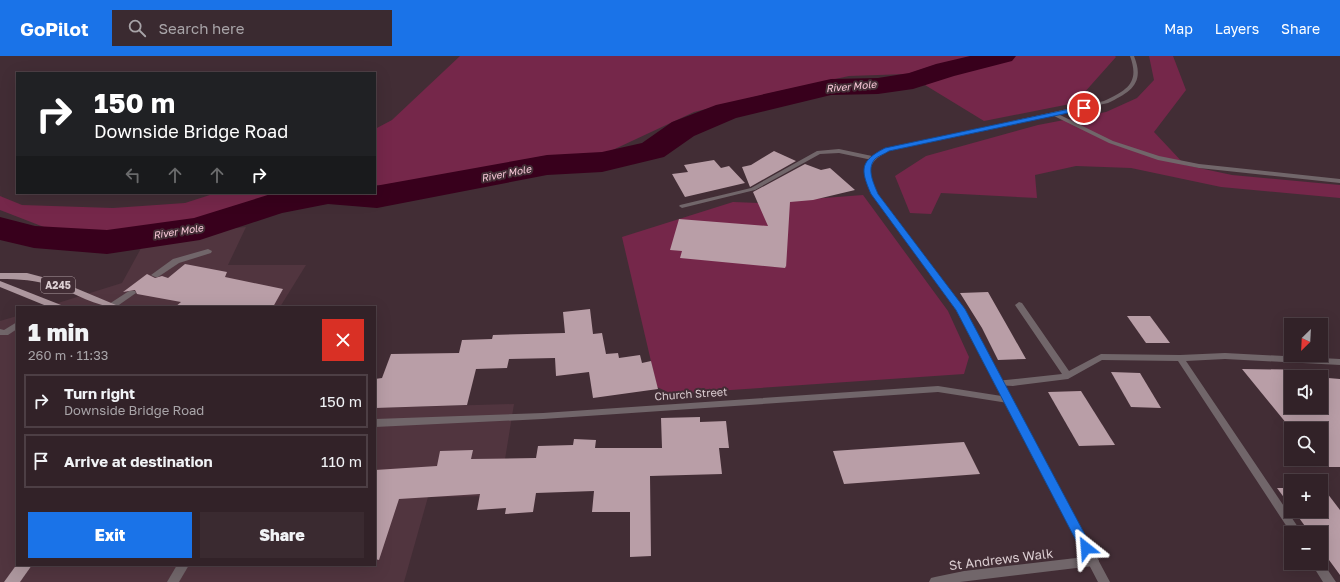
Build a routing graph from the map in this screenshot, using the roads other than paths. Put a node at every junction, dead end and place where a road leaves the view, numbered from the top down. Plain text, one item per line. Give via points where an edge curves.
1 (1133, 57) edge
2 (1054, 114) junction
3 (872, 158) junction
4 (1340, 181) edge
5 (682, 206) dead end
6 (208, 251) dead end
7 (155, 275) dead end
8 (0, 276) edge
9 (0, 284) edge
10 (132, 293) dead end
11 (1019, 305) dead end
12 (52, 306) edge
13 (111, 306) edge
14 (114, 306) edge
15 (16, 326) edge
16 (0, 332) edge
17 (1180, 358) junction
18 (1340, 362) edge
19 (1068, 376) junction
20 (999, 383) junction
21 (1008, 400) junction
22 (376, 423) edge
23 (1292, 526) edge
24 (1093, 561) junction
25 (24, 566) edge
26 (182, 566) edge
27 (1322, 570) edge
28 (11, 582) edge
29 (173, 582) edge
30 (935, 582) edge
31 (1104, 582) edge
32 (1330, 582) edge

1 - 2 street via 1138,68 1138,76 1125,91 1106,102
2 - 3 street via 900,146
2 - 4 street via 1111,142 1158,158 1199,166
3 - 5 street via 839,151 819,152 754,189
3 - 20 street via 867,169 875,194 960,309
6 - 7 street via 176,261
8 - 13 main road, A245 via 27,276 58,284
9 - 12 main road, A245
10 - 14 street
11 - 19 street
15 - 16 street via 4,333
17 - 18 street via 1225,356
17 - 19 street via 1101,357
17 - 23 street
19 - 20 street
20 - 21 street
21 - 22 street, Church Street via 938,389 543,416
21 - 24 street
24 - 30 street, St Andrews Walk via 964,576
24 - 31 street
25 - 28 main road
26 - 29 street
27 - 32 street

